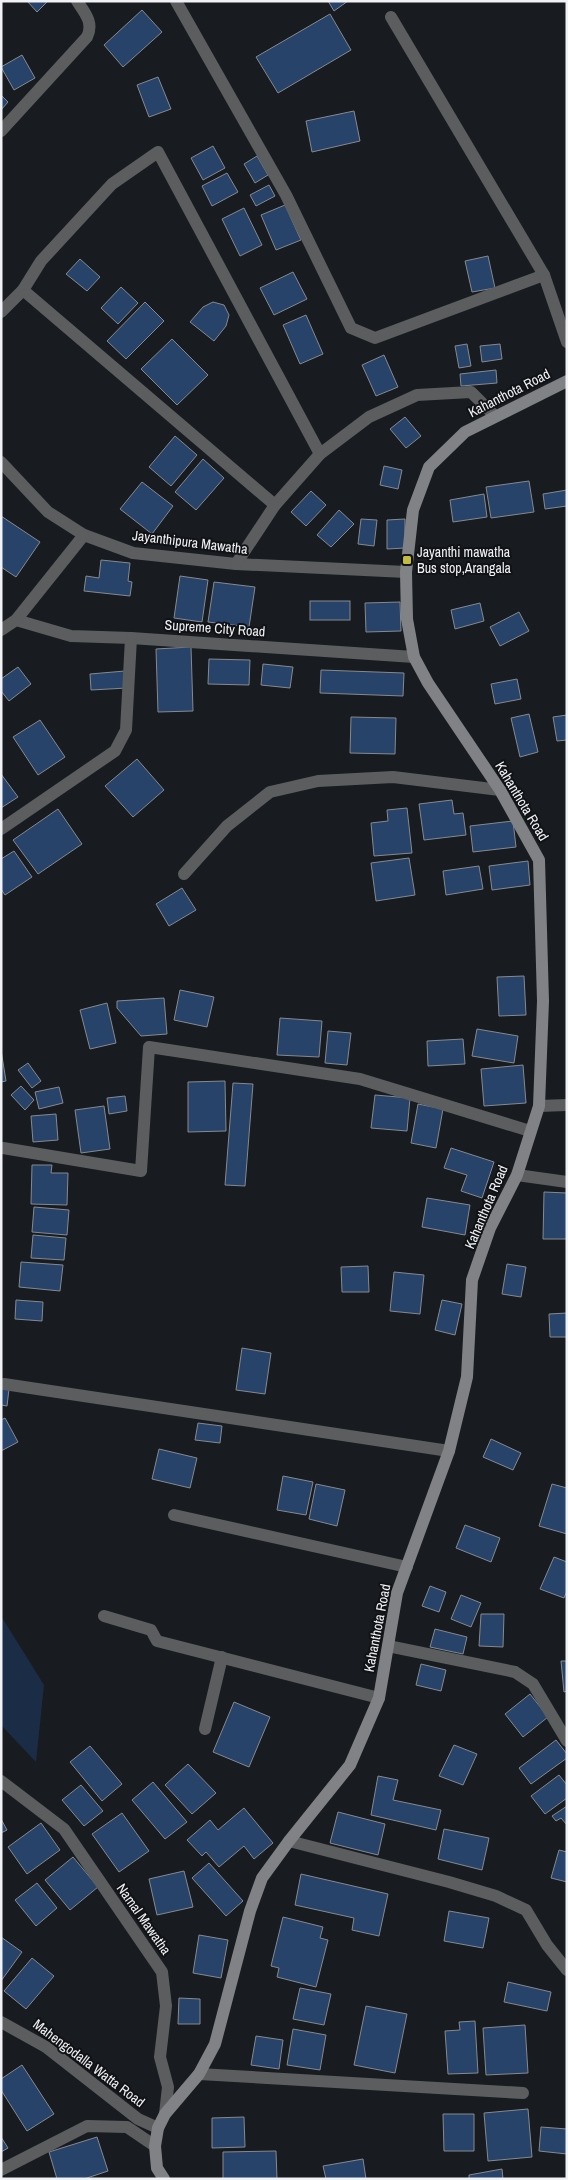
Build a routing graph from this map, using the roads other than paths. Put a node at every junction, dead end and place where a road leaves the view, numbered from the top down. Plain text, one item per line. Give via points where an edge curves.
1 (78, 1) edge
2 (176, 1) edge
3 (391, 17) dead end
4 (1, 131) edge
5 (544, 275) junction
6 (23, 290) junction
7 (1, 312) edge
8 (567, 342) edge
9 (567, 381) edge
10 (495, 416) junction
11 (320, 454) junction
12 (1, 462) edge
13 (275, 505) junction
14 (84, 536) junction
15 (236, 564) junction
16 (406, 572) junction
17 (16, 620) junction
18 (1, 630) edge
19 (131, 638) junction
20 (414, 657) junction
21 (500, 790) junction
22 (1, 829) edge
23 (184, 874) dead end
24 (567, 1105) edge
25 (539, 1106) junction
26 (530, 1131) junction
27 (3, 1148) dead end
28 (517, 1175) junction
29 (567, 1182) edge
30 (4, 1384) dead end
31 (450, 1451) junction
32 (174, 1515) dead end
33 (407, 1567) junction
34 (104, 1616) dead end
35 (388, 1646) junction
36 (222, 1657) junction
37 (379, 1698) junction
38 (205, 1729) dead end
39 (567, 1741) edge
40 (1, 1781) edge
41 (289, 1841) junction
42 (567, 1970) edge
43 (1, 2022) edge
44 (199, 2074) junction
45 (523, 2093) dead end
46 (165, 2114) junction
47 (158, 2128) junction
48 (155, 2146) junction
49 (1, 2170) edge
50 (164, 2179) edge

1 - 4 street via 90,22 86,37
2 - 5 street via 286,194 351,328 375,338
3 - 5 street
5 - 8 street
6 - 7 street
6 - 11 street via 41,261 112,184 158,152
6 - 13 street
9 - 10 main road, Kahanthota Road
10 - 11 street via 471,392 417,395 369,417
10 - 16 main road, Kahanthota Road via 465,432 429,467 413,510
11 - 13 street
12 - 14 street, Jayanthipura Mawatha via 48,512
13 - 15 street
14 - 15 street, Jayanthipura Mawatha via 133,552
14 - 17 street
15 - 16 street, Jayanthipura Mawatha
16 - 20 main road, Kahanthota Road via 407,619
17 - 18 street
17 - 19 street, Supreme City Road via 71,636
19 - 20 street, Supreme City Road
19 - 22 street via 126,730 115,750
20 - 21 main road, Kahanthota Road
21 - 23 street via 393,777 318,782 270,792 226,826
21 - 25 main road, Kahanthota Road via 539,860 543,1001
24 - 25 street
25 - 26 main road, Kahanthota Road
26 - 27 street via 360,1079 149,1047 141,1171
26 - 28 main road, Kahanthota Road
28 - 29 street
28 - 31 main road, Kahanthota Road via 490,1228 472,1280 467,1377
30 - 31 street
31 - 33 main road, Kahanthota Road
32 - 33 street
33 - 35 main road, Kahanthota Road via 397,1593
34 - 36 street via 151,1630 157,1641
35 - 37 main road, Kahanthota Road
35 - 39 street via 514,1672 533,1684
36 - 37 street
36 - 38 street
37 - 41 main road, Kahanthota Road via 350,1765
40 - 46 street, Namal Mawatha via 64,1829 162,1972 166,2006 160,2057 168,2087
41 - 42 street via 449,1882 526,1910
41 - 44 main road, Kahanthota Road via 262,1878 250,1911 216,2044
43 - 47 street, Mahengodalla Watta Road via 46,2047 138,2120
44 - 45 street
44 - 46 main road, Kahanthota Road
46 - 47 main road, Kahanthota Road
47 - 48 main road, Kahanthota Road
48 - 49 street via 127,2127 87,2126
48 - 50 main road, Kahanthota Road via 158,2168

